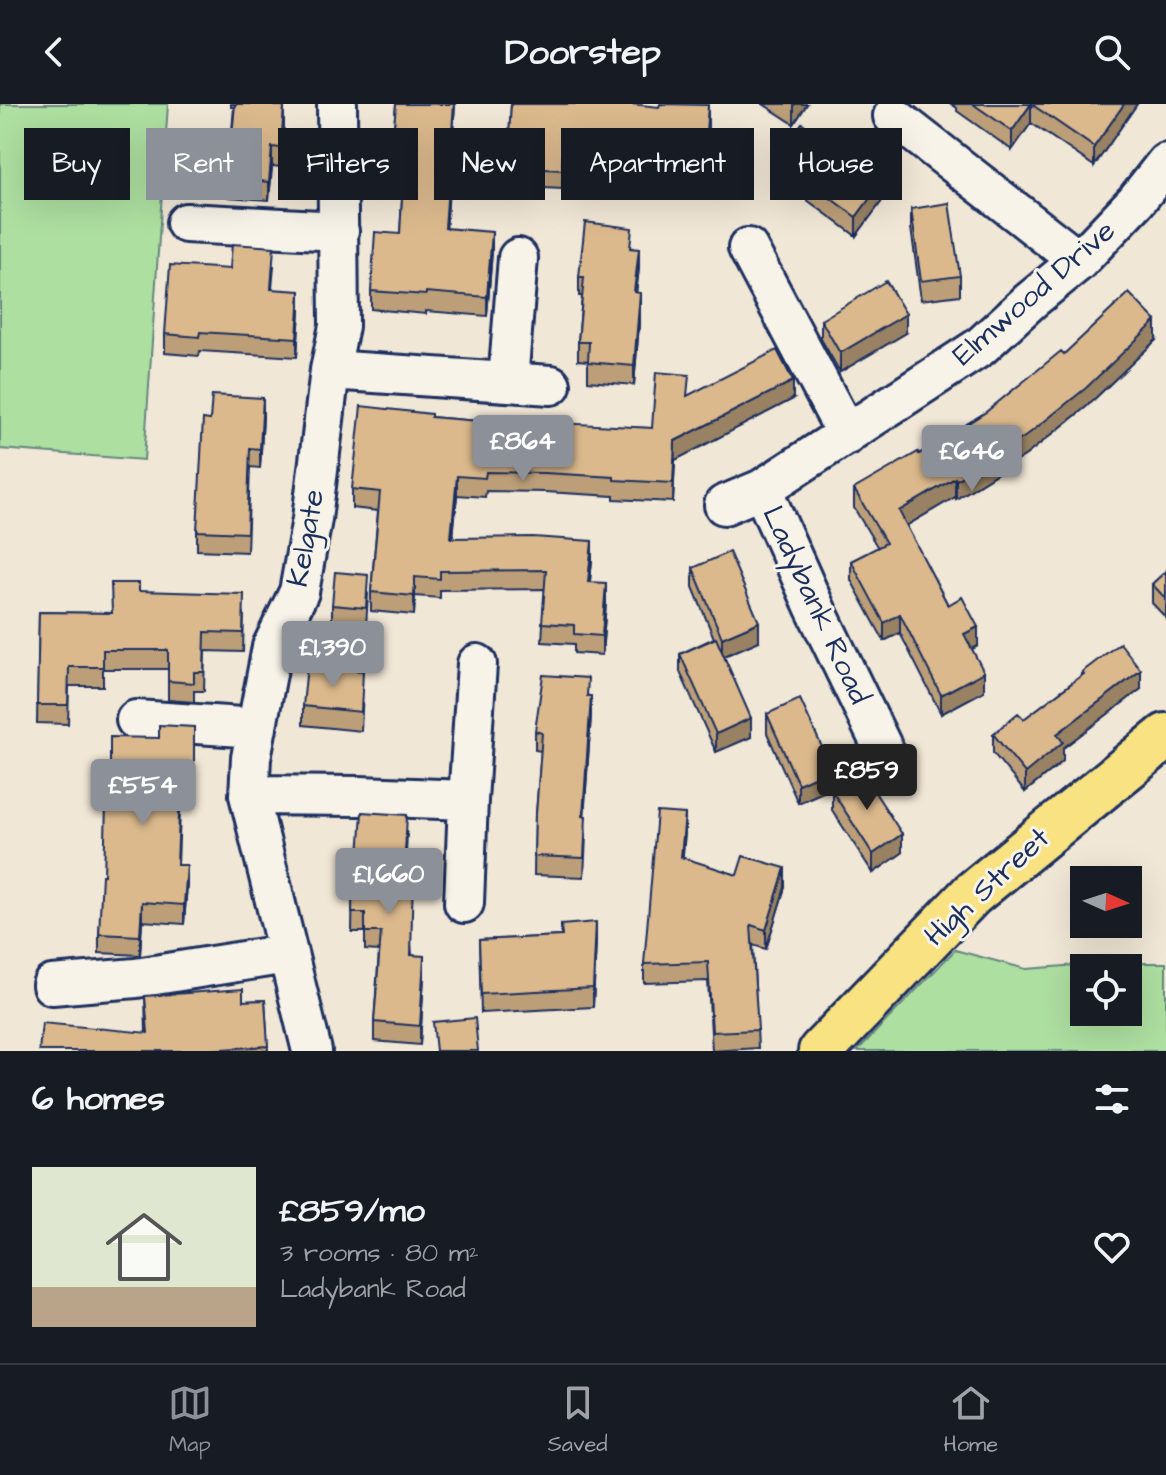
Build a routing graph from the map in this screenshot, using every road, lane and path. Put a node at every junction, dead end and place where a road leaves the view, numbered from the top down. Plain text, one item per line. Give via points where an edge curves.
1 (337, 104) edge
2 (893, 116) dead end
3 (1166, 163) edge
4 (186, 223) dead end
5 (339, 231) junction
6 (748, 248) dead end
7 (518, 258) dead end
8 (1079, 261) junction
9 (330, 370) junction
10 (508, 381) junction
11 (551, 385) dead end
12 (847, 435) junction
13 (762, 489) junction
14 (724, 505) dead end
15 (477, 664) dead end
16 (136, 720) dead end
17 (257, 728) junction
18 (1166, 736) edge
19 (891, 765) dead end
20 (249, 795) junction
21 (468, 800) junction
22 (464, 903) dead end
23 (287, 954) junction
24 (52, 985) dead end
25 (312, 1051) edge
26 (821, 1051) edge

1 - 5 street, Kelgate
2 - 8 street
3 - 8 street, Elmwood Drive
4 - 5 street
5 - 9 street, Kelgate via 339,326
6 - 12 street
7 - 10 street
8 - 12 street, Elmwood Drive via 980,347
9 - 10 street
9 - 17 street, Kelgate via 299,592 272,647
10 - 11 street
12 - 13 street, Elmwood Drive
13 - 14 street, Elmwood Drive
13 - 19 street, Ladybank Road
15 - 21 street
16 - 17 street
17 - 20 street, Kelgate
18 - 26 main road, High Street via 972,894
20 - 21 street
20 - 23 street, Kelgate
21 - 22 street
23 - 24 street via 136,978
23 - 25 street, Kelgate

